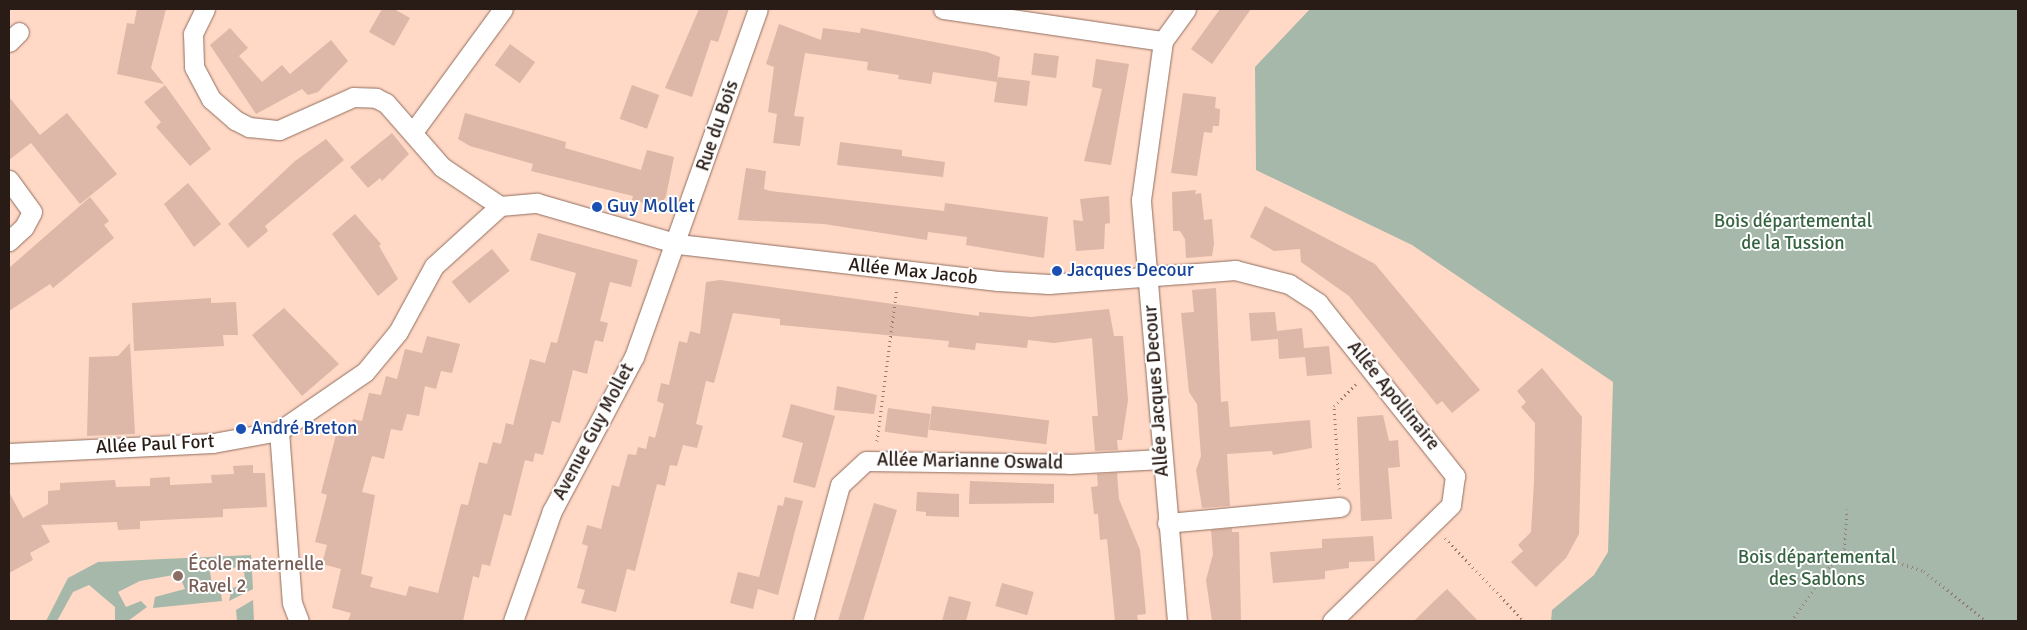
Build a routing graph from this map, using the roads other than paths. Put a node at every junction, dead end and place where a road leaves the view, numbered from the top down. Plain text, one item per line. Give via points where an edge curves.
1 (205, 9) edge
2 (503, 9) edge
3 (758, 9) edge
4 (943, 9) edge
5 (1186, 9) edge
6 (1163, 41) junction
7 (413, 132) junction
8 (9, 180) edge
9 (500, 206) junction
10 (9, 240) edge
11 (678, 244) junction
12 (1148, 277) junction
13 (278, 431) junction
14 (9, 453) edge
15 (1162, 459) junction
16 (1340, 507) road end
17 (1167, 522) junction
18 (299, 621) edge
19 (513, 621) edge
20 (803, 621) edge
21 (1177, 621) edge
22 (1332, 621) edge

1 - 7 street via 193,34 194,67 211,99 235,120 249,127 279,130 365,96 386,103
2 - 7 street
3 - 11 street, Rue du Bois
4 - 6 street
5 - 6 street
6 - 12 street, Allée Jacques Decour via 1141,200
7 - 9 street via 442,167
8 - 10 street via 32,212 24,227
9 - 11 street, Allée Max Jacob via 537,203
9 - 13 street, Allée Paul Fort via 434,266 398,332 365,372
11 - 12 street, Allée Max Jacob via 1049,284
11 - 19 street, Avenue Guy Mollet via 630,365 552,511
12 - 15 street, Allée Jacques Decour
12 - 22 street, Allée Apollinaire via 1235,270 1273,277 1318,304 1455,476 1451,505
13 - 14 street, Allée Paul Fort via 213,443
13 - 18 street via 292,603
15 - 17 street, Allée Jacques Decour
15 - 20 street, Allée Marianne Oswald via 1068,464 875,460 855,467 840,485
16 - 17 street
17 - 21 street, Allée Jacques Decour

